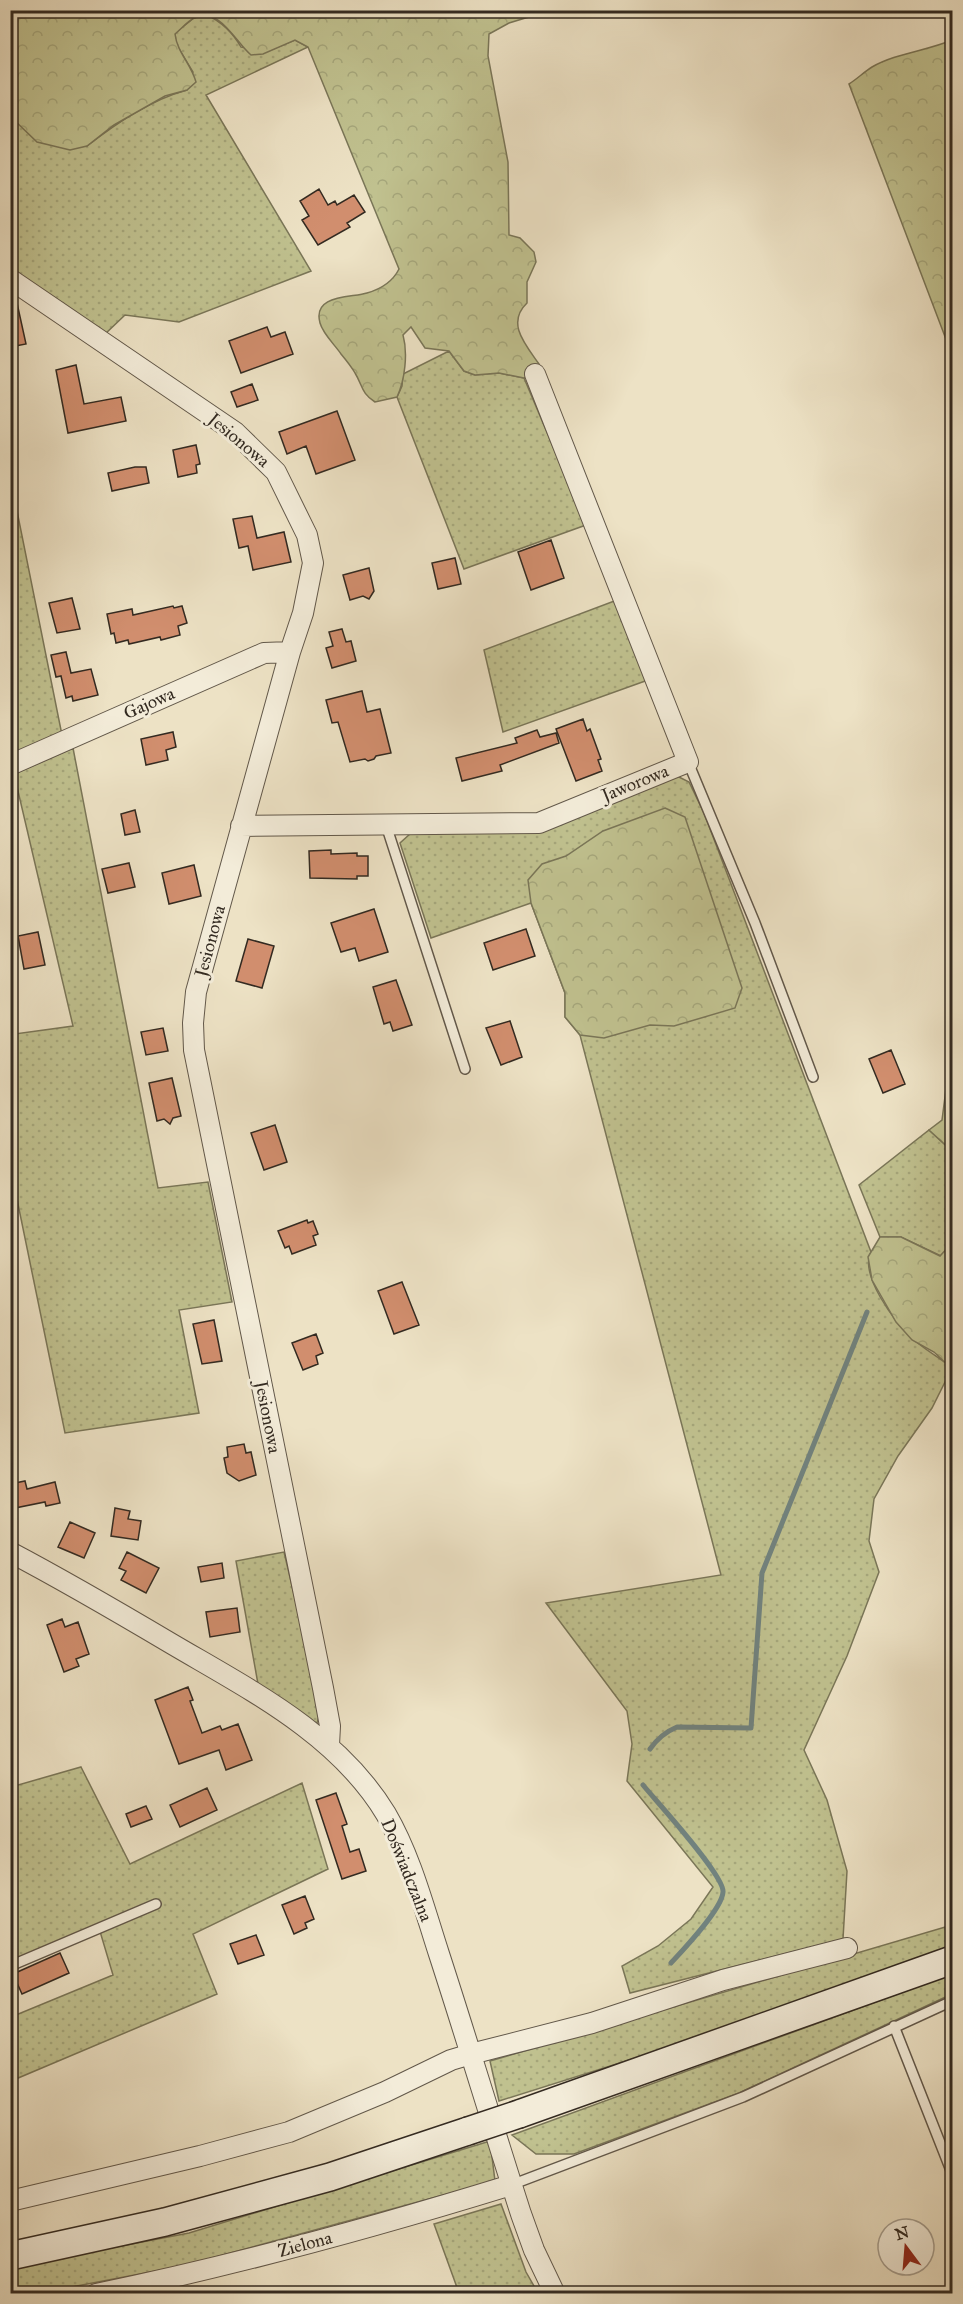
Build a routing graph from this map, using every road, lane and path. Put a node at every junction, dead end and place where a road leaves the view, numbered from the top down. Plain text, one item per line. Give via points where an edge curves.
1 (10, 279) edge
2 (535, 374) dead end
3 (290, 652) junction
4 (688, 762) junction
5 (10, 765) edge
6 (386, 825) junction
7 (241, 826) junction
8 (465, 1069) dead end
9 (813, 1077) dead end
10 (10, 1551) edge
11 (329, 1745) junction
12 (156, 1904) dead end
13 (847, 1948) dead end
14 (952, 1960) edge
15 (10, 1966) edge
16 (952, 2001) edge
17 (894, 2026) junction
18 (471, 2054) junction
19 (952, 2173) edge
20 (511, 2185) junction
21 (10, 2201) edge
22 (10, 2256) edge
23 (96, 2294) edge
24 (555, 2294) edge

1 - 3 street, Jesionowa via 235,432 276,472 307,535 313,563
2 - 4 street, Jaworowa
3 - 5 street, Gajowa via 264,653
3 - 7 street, Jesionowa
4 - 6 street, Jaworowa via 538,823
4 - 9 lane via 755,922
6 - 7 street, Jaworowa
6 - 8 lane
7 - 11 street, Jesionowa via 196,992 194,1050 323,1688
10 - 11 street, Doświadczalna via 236,1682
11 - 18 street, Doświadczalna via 385,1813 400,1842
12 - 15 lane
13 - 18 street
14 - 22 main road, bridge via 330,2177 176,2220
16 - 17 lane
17 - 19 lane
17 - 20 lane via 743,2097
18 - 20 street, Doświadczalna
18 - 21 street via 289,2132
20 - 23 street, Zielona via 255,2257
20 - 24 street, Doświadczalna via 534,2250

